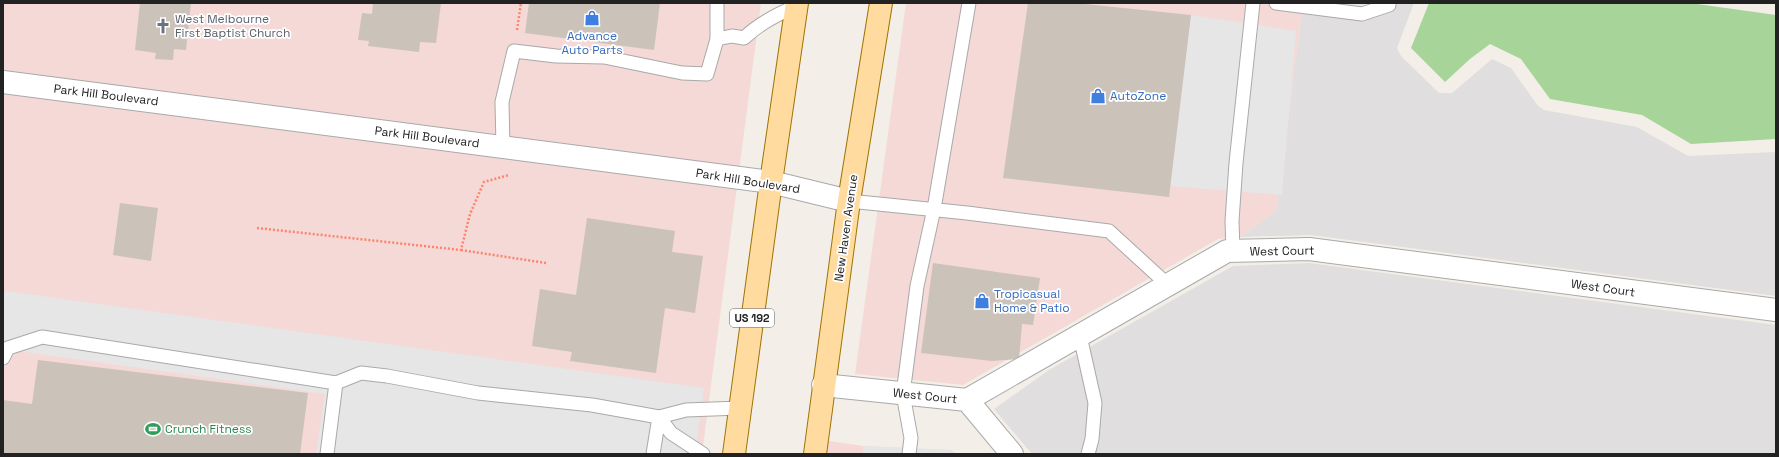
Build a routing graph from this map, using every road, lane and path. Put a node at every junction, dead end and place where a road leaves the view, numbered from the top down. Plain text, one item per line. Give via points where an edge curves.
1 (520, 3) edge
2 (717, 3) edge
3 (882, 3) edge
4 (969, 3) edge
5 (1253, 3) edge
6 (1276, 3) edge
7 (1389, 3) edge
8 (797, 4) edge
9 (717, 39) junction
10 (514, 51) junction
11 (3, 82) edge
12 (503, 147) junction
13 (512, 174) dead end
14 (771, 182) junction
15 (849, 200) junction
16 (934, 209) junction
17 (257, 228) dead end
18 (461, 250) junction
19 (1233, 251) junction
20 (546, 263) dead end
21 (1168, 285) junction
22 (1776, 310) edge
23 (1080, 336) junction
24 (3, 358) edge
25 (336, 383) junction
26 (824, 385) junction
27 (904, 394) junction
28 (968, 400) junction
29 (740, 408) junction
30 (659, 417) junction
31 (327, 454) edge
32 (653, 454) edge
33 (703, 454) edge
34 (734, 454) edge
35 (814, 454) edge
36 (909, 454) edge
37 (1012, 454) edge
38 (1088, 454) edge

1 - 10 path
2 - 9 lane
3 - 15 main road, New Haven Avenue
4 - 16 lane
5 - 19 lane via 1236,164 1232,221
6 - 7 lane via 1362,14
8 - 9 lane via 756,26 744,38 732,36
8 - 14 main road, US 192
9 - 10 lane via 707,74 682,73 604,57 556,56
10 - 12 lane via 502,102
11 - 12 street, Park Hill Boulevard
12 - 14 street, Park Hill Boulevard
13 - 18 path via 484,182 470,214
14 - 15 street, Park Hill Boulevard
14 - 29 main road, US 192
15 - 16 lane
15 - 26 main road, New Haven Avenue
16 - 21 lane via 1110,231
16 - 27 lane via 917,286
17 - 18 path
18 - 20 path
19 - 21 street, West Court
19 - 22 street, West Court via 1309,249
21 - 23 street, West Court
23 - 28 street, West Court
23 - 38 lane via 1095,403
24 - 25 lane via 8,348 42,337
25 - 30 lane via 361,372 478,393 592,405
25 - 31 lane
26 - 27 street, West Court
26 - 35 main road, New Haven Avenue
27 - 28 street, West Court
27 - 36 lane via 911,438
28 - 37 street
29 - 30 lane via 686,410
29 - 34 main road, US 192
30 - 32 lane
30 - 33 lane via 671,433

